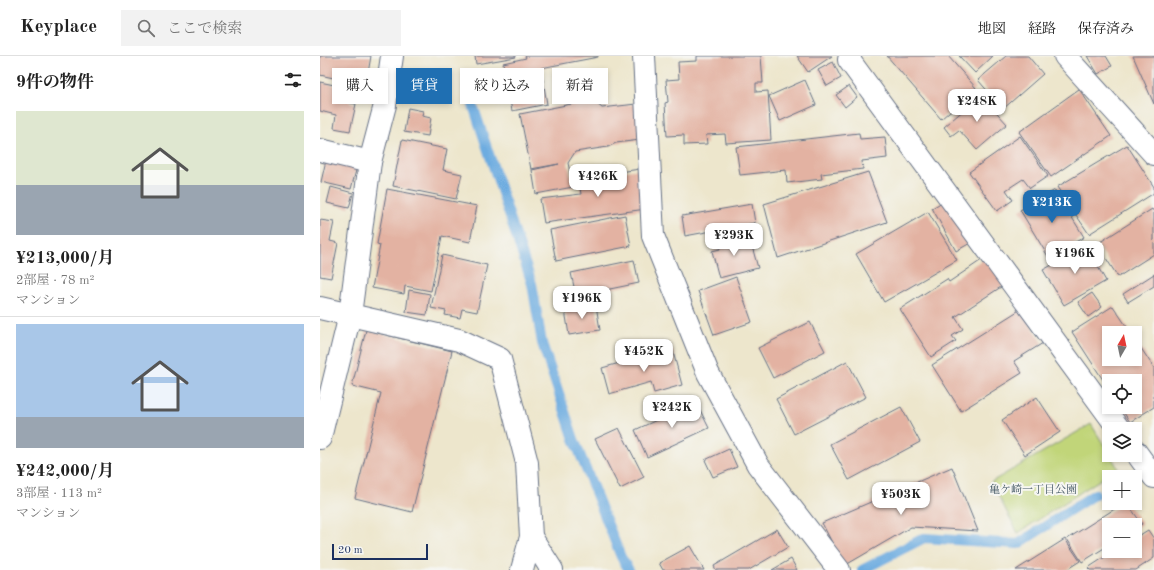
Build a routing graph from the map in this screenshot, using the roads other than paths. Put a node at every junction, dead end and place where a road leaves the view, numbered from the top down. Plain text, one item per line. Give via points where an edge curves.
1 (392, 56) edge
2 (644, 56) edge
3 (850, 56) edge
4 (1065, 56) edge
5 (320, 150) edge
6 (1154, 154) edge
7 (370, 162) junction
8 (320, 308) edge
9 (350, 315) junction
10 (1114, 422) edge
11 (320, 438) edge
12 (1142, 461) edge
13 (1154, 477) edge
14 (531, 537) junction
15 (838, 569) edge
16 (522, 570) edge
17 (552, 570) edge

1 - 7 street via 384,105
2 - 15 street via 653,236 708,373 758,465
3 - 10 street via 854,66
4 - 6 street
5 - 7 street
7 - 9 street
8 - 9 street
9 - 11 street
9 - 14 street via 459,340 500,359 527,463
12 - 13 street
14 - 16 street
14 - 17 street

